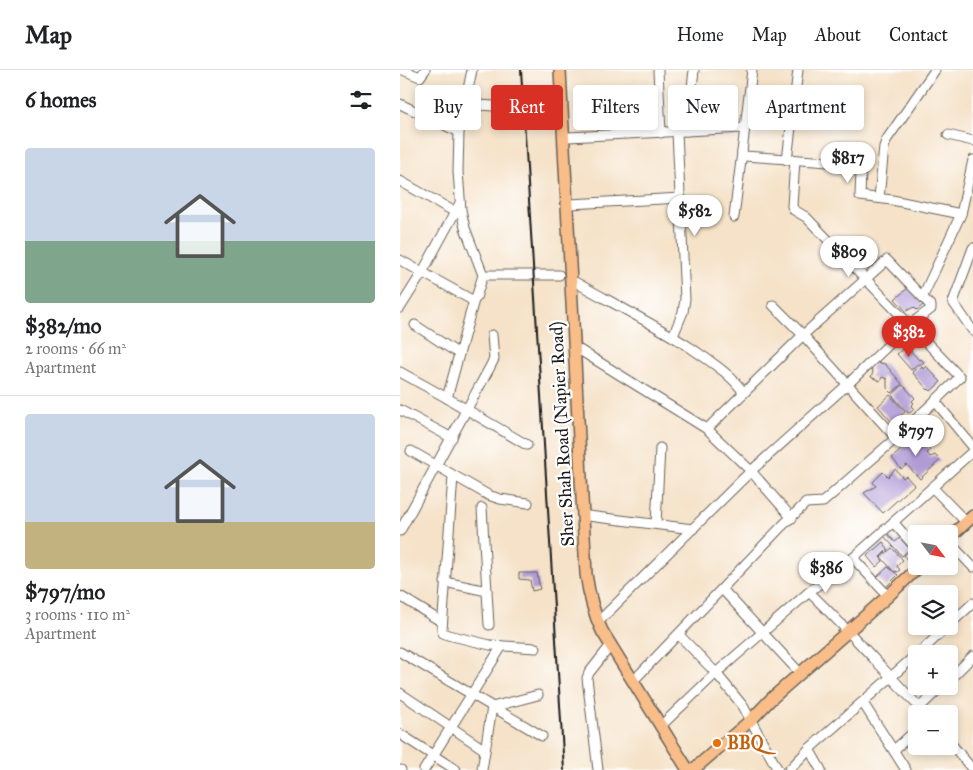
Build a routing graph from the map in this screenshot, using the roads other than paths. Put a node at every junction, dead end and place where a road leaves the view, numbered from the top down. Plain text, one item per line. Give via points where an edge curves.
1 (403, 70) edge
2 (425, 70) edge
3 (472, 70) edge
4 (560, 70) edge
5 (658, 70) edge
6 (694, 70) edge
7 (752, 70) edge
8 (798, 70) edge
9 (935, 70) edge
10 (469, 85) edge
11 (400, 104) edge
12 (744, 128) junction
13 (459, 132) joint
14 (677, 132) junction
15 (687, 132) junction
16 (661, 133) junction
17 (948, 135) dead end
18 (568, 137) dead end
19 (973, 141) edge
20 (742, 152) junction
21 (791, 160) junction
22 (973, 160) edge
23 (400, 181) edge
24 (681, 198) junction
25 (879, 198) junction
26 (460, 203) junction
27 (570, 204) dead end
28 (455, 212) junction
29 (961, 214) junction
30 (734, 217) dead end
31 (973, 248) edge
32 (400, 260) edge
33 (422, 273) junction
34 (482, 275) junction
35 (559, 275) dead end
36 (866, 278) junction
37 (575, 282) dead end
38 (923, 296) junction
39 (474, 300) junction
40 (773, 305) dead end
41 (400, 308) edge
42 (415, 325) dead end
43 (909, 325) junction
44 (973, 331) edge
45 (492, 335) dead end
46 (803, 335) junction
47 (673, 336) junction
48 (578, 348) dead end
49 (459, 354) junction
50 (400, 372) edge
51 (848, 384) junction
52 (744, 393) junction
53 (447, 398) junction
54 (935, 401) junction
55 (400, 410) edge
56 (467, 410) junction
57 (706, 429) junction
58 (452, 438) junction
59 (896, 438) junction
60 (527, 445) dead end
61 (973, 447) edge
62 (660, 448) dead end
63 (411, 451) dead end
64 (973, 451) edge
65 (436, 466) junction
66 (751, 470) junction
67 (453, 476) junction
68 (932, 487) junction
69 (528, 503) dead end
70 (482, 508) dead end
71 (588, 516) dead end
72 (792, 518) junction
73 (970, 519) edge
74 (893, 522) junction
75 (656, 524) junction
76 (693, 529) junction
77 (958, 530) edge
78 (400, 531) edge
79 (908, 539) edge
80 (958, 551) edge
81 (853, 558) junction
82 (973, 567) edge
83 (910, 575) edge
84 (445, 582) junction
85 (722, 589) junction
86 (487, 591) junction
87 (809, 592) junction
88 (400, 596) edge
89 (888, 596) junction
90 (973, 603) edge
91 (958, 617) edge
92 (600, 620) dead end
93 (442, 622) junction
94 (489, 625) dead end
95 (849, 631) junction
96 (762, 633) junction
97 (679, 635) junction
98 (938, 635) edge
99 (611, 645) junction
100 (927, 645) edge
101 (502, 646) junction
102 (536, 648) dead end
103 (400, 652) edge
104 (973, 656) edge
105 (908, 662) edge
106 (958, 671) edge
107 (800, 673) junction
108 (716, 674) junction
109 (636, 678) dead end
110 (891, 678) junction
111 (642, 692) junction
112 (400, 693) edge
113 (472, 695) junction
114 (538, 695) dead end
115 (935, 695) edge
116 (863, 703) junction
117 (917, 705) edge
118 (928, 705) edge
119 (492, 707) junction
120 (751, 720) junction
121 (664, 722) junction
122 (451, 727) junction
123 (400, 734) edge
124 (542, 736) dead end
125 (908, 737) edge
126 (809, 749) junction
127 (485, 750) junction
128 (894, 750) junction
129 (958, 752) edge
130 (433, 755) junction
131 (424, 770) edge
132 (456, 770) edge
133 (482, 770) edge
134 (598, 770) edge
135 (692, 770) edge
136 (778, 770) edge
137 (789, 770) edge
138 (821, 770) edge
139 (906, 770) edge
140 (973, 770) edge

1 - 2 street via 420,78
3 - 10 street
4 - 99 main road, Sher Shah Road (Napier Road) via 586,574 594,612
5 - 16 street
6 - 15 street
7 - 12 street
8 - 21 street
9 - 25 street via 887,139
11 - 13 street
12 - 15 street
12 - 20 street
13 - 26 street
14 - 15 street
14 - 16 street
14 - 24 street
16 - 18 street
17 - 19 street
20 - 21 street via 748,157
20 - 30 street
21 - 25 street via 860,166 860,196
21 - 36 street via 794,210 806,217
22 - 29 street
23 - 28 street
24 - 27 street
24 - 47 street via 685,299
25 - 29 street
26 - 28 street
26 - 34 street via 465,228
28 - 33 street
29 - 38 street
31 - 44 street via 953,302
32 - 33 street
33 - 39 street
33 - 41 street
34 - 35 street
34 - 39 street
36 - 38 street via 887,260
36 - 43 street
36 - 46 street
37 - 47 street
38 - 43 street via 931,309
39 - 49 street
40 - 46 street
42 - 49 street
43 - 51 street
43 - 54 street via 960,377
45 - 56 street via 494,359
46 - 51 street
46 - 52 street
47 - 52 street via 721,368
48 - 57 street
49 - 53 street
50 - 53 street
51 - 59 street
51 - 66 street
52 - 57 street
53 - 56 street
54 - 59 street
54 - 61 street
55 - 58 street
56 - 58 street
56 - 60 street
57 - 66 street
58 - 65 street
59 - 72 street via 823,502 806,503
62 - 75 street
63 - 65 street
64 - 68 street
65 - 67 street
65 - 78 street
66 - 72 street
66 - 76 street
67 - 69 street via 488,495
67 - 84 street
68 - 73 street
68 - 74 street
70 - 86 street
71 - 75 street
72 - 85 street
73 - 77 main road
74 - 79 street
74 - 81 street
75 - 76 street
76 - 92 street
80 - 82 street
81 - 87 street
81 - 89 street
83 - 89 main road
84 - 86 street
84 - 93 street
85 - 96 street
85 - 97 street
86 - 94 street
87 - 95 street
87 - 96 street
88 - 93 street
89 - 95 main road
90 - 91 street
93 - 101 street via 443,632
95 - 107 main road
95 - 110 street
96 - 107 street
96 - 108 street
97 - 108 street
97 - 109 street
98 - 100 street
99 - 111 main road, Sher Shah Road (Napier Road)
99 - 134 street via 587,678
101 - 102 street
101 - 113 street
103 - 113 street
104 - 106 street
105 - 110 street
107 - 120 main road
108 - 120 street
108 - 121 street
110 - 116 street
110 - 117 street
111 - 121 main road, Sher Shah Road (Napier Road)
111 - 135 main road, Sher Shah Road (Napier Road)
112 - 122 street
113 - 119 street
113 - 122 street
114 - 119 street
115 - 118 street
116 - 126 street
116 - 128 street
119 - 124 street
119 - 127 street
120 - 135 main road
120 - 136 street
121 - 135 main road, Sher Shah Road (Napier Road)
122 - 127 street
122 - 130 street
123 - 130 street
125 - 128 street
126 - 137 street
126 - 138 street
127 - 133 street
128 - 139 street
129 - 140 street
130 - 131 street
130 - 132 street

